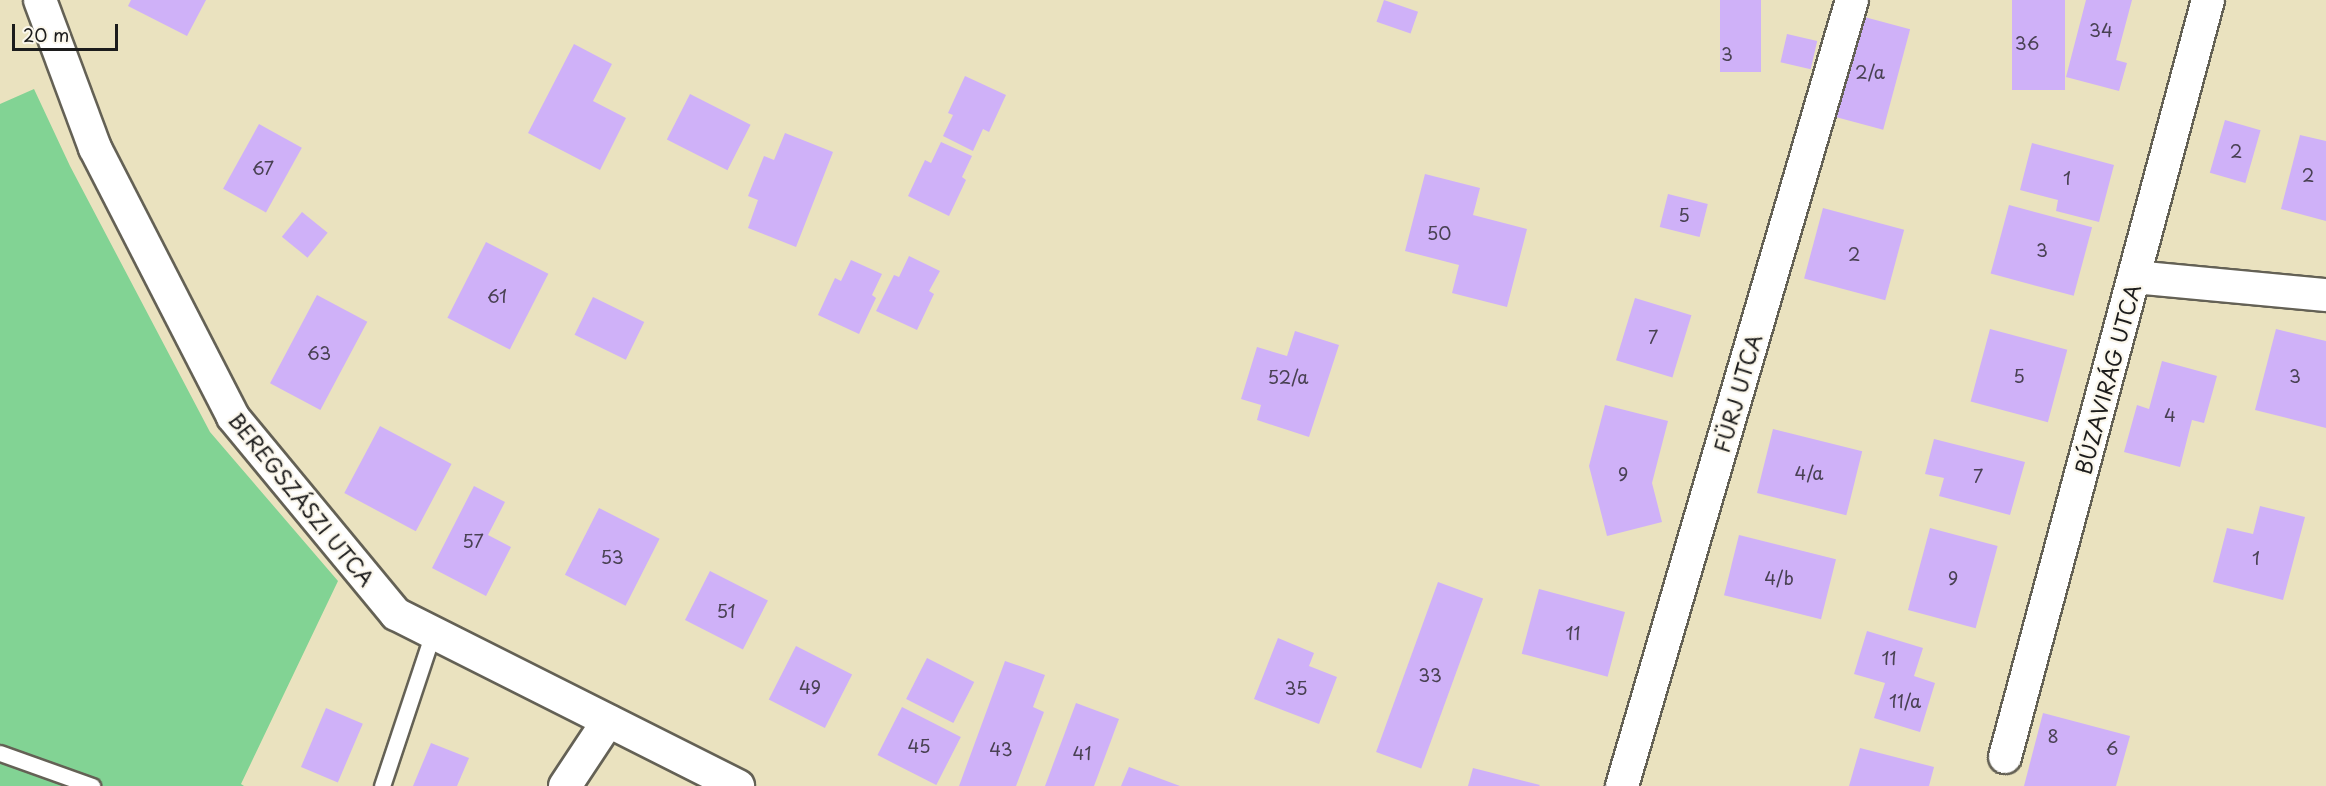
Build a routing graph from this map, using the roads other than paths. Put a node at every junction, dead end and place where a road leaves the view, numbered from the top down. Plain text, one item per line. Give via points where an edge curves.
1 (39, 0) edge
2 (1852, 0) edge
3 (2208, 0) edge
4 (2134, 277) junction
5 (2326, 296) edge
6 (433, 633) junction
7 (608, 721) junction
8 (0, 753) edge
9 (2005, 757) dead end
10 (92, 786) edge
11 (382, 786) edge
12 (565, 786) edge
13 (738, 786) edge
14 (1622, 786) edge

1 - 6 street, BEREGSZÁSZI UTCA via 95,148 233,417 396,614
2 - 14 street, FÜRJ UTCA
3 - 4 street, BÚZAVIRÁG UTCA
4 - 5 street
4 - 9 street, BÚZAVIRÁG UTCA
6 - 7 street, BEREGSZÁSZI UTCA
6 - 11 lane
7 - 12 street
7 - 13 street, BEREGSZÁSZI UTCA
8 - 10 lane

